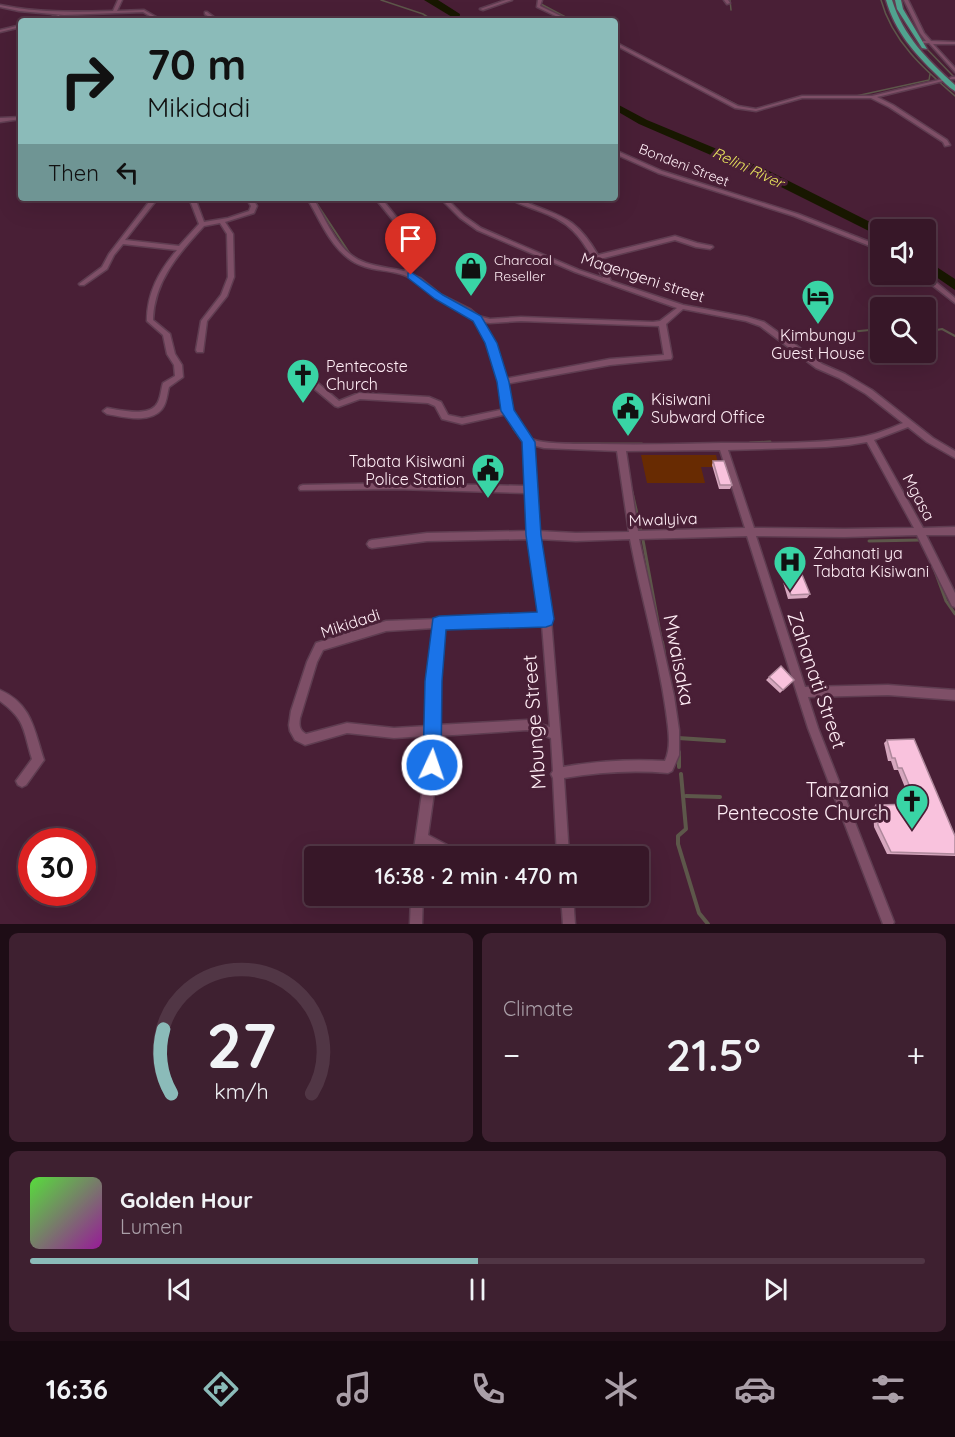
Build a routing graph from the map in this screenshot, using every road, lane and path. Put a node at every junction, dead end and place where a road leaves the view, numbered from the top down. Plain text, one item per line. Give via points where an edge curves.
1 (120, 0) edge
2 (510, 0) edge
3 (540, 0) edge
4 (889, 0) edge
5 (898, 0) edge
6 (906, 0) edge
7 (0, 6) edge
8 (482, 9) dead end
9 (891, 9) junction
10 (900, 9) junction
11 (115, 11) junction
12 (206, 13) dead end
13 (64, 14) junction
14 (51, 18) edge
15 (156, 18) edge
16 (213, 18) edge
17 (563, 18) edge
18 (18, 27) edge
19 (0, 31) edge
20 (919, 41) junction
21 (928, 42) junction
22 (955, 43) edge
23 (618, 45) edge
24 (952, 78) edge
25 (955, 89) edge
26 (872, 97) junction
27 (18, 118) edge
28 (0, 120) edge
29 (947, 145) dead end
30 (618, 153) edge
31 (153, 201) edge
32 (193, 201) edge
33 (251, 201) edge
34 (312, 201) edge
35 (380, 201) edge
36 (446, 201) edge
37 (519, 201) edge
38 (222, 222) junction
39 (202, 224) junction
40 (122, 242) junction
41 (870, 244) edge
42 (711, 247) dead end
43 (180, 248) junction
44 (595, 258) junction
45 (405, 273) junction
46 (609, 282) junction
47 (82, 284) dead end
48 (935, 285) edge
49 (955, 301) edge
50 (682, 308) junction
51 (477, 318) junction
52 (662, 323) junction
53 (200, 350) dead end
54 (303, 375) dead end
55 (503, 382) junction
56 (107, 411) dead end
57 (508, 411) junction
58 (909, 423) junction
59 (869, 439) junction
60 (528, 442) junction
61 (723, 446) junction
62 (621, 448) junction
63 (955, 456) edge
64 (303, 488) dead end
65 (532, 489) junction
66 (955, 531) edge
67 (750, 532) junction
68 (920, 532) junction
69 (533, 535) junction
70 (634, 535) junction
71 (372, 544) dead end
72 (955, 603) edge
73 (546, 619) junction
74 (439, 623) junction
75 (802, 692) junction
76 (0, 695) edge
77 (955, 695) edge
78 (434, 730) junction
79 (556, 734) junction
80 (557, 774) junction
81 (22, 781) dead end
82 (422, 838) junction
83 (421, 846) edge
84 (437, 846) edge
85 (562, 846) edge
86 (417, 906) edge
87 (568, 906) edge
88 (888, 922) dead end
89 (416, 924) edge
90 (569, 924) edge

1 - 11 street
2 - 8 street
3 - 17 street via 538,6
4 - 9 main road
5 - 10 main road
6 - 21 street
7 - 13 street
9 - 10 main road
9 - 24 main road via 914,47
10 - 20 main road
11 - 13 street
11 - 15 street via 147,11
12 - 16 street
13 - 14 street
18 - 19 street
20 - 21 street
20 - 24 main road
21 - 22 street
21 - 24 street
23 - 26 street via 744,110 763,109 802,97
24 - 25 main road
24 - 26 street
26 - 29 street via 914,119
27 - 28 street
30 - 41 street, Bondeni Street via 660,172 796,215
31 - 40 street
32 - 39 street
33 - 38 street via 252,212
34 - 45 street via 351,258
35 - 45 street via 420,250 421,260
36 - 46 street, Magengeni street via 479,228
37 - 44 street via 566,221 585,238
38 - 39 street
38 - 53 street via 230,234 231,277 224,296 204,321
39 - 43 street
40 - 43 street
40 - 47 street via 104,270
42 - 44 street via 675,238
43 - 56 street via 154,291 149,317 151,324 166,333 179,377 166,385 161,406 154,411
44 - 46 street
45 - 51 street
46 - 50 street, Magengeni street
48 - 49 street
50 - 52 street
50 - 58 street, Magengeni street via 762,324 819,366 869,392
51 - 52 street
51 - 55 street via 491,343
52 - 55 street via 668,357 610,362
54 - 57 street via 338,404 359,396 429,400 438,404 446,417 462,421
55 - 57 street
57 - 60 street
58 - 59 street
58 - 63 street, Magengeni street
59 - 61 street
59 - 68 street, Mgasa
60 - 62 street via 556,447
60 - 65 street, Mbunge Street
61 - 62 street
61 - 67 street, Zahanati Street
62 - 70 street, Mwaisaka
64 - 65 street
65 - 69 street, Mbunge Street
66 - 68 street, Mwalyiva
67 - 68 street, Mwalyiva
67 - 70 street, Mwalyiva
67 - 75 street, Zahanati Street
68 - 72 street, Mgasa
69 - 70 street, Mwalyiva
69 - 71 street, Mwalyiva via 427,537
69 - 73 street, Mbunge Street
70 - 80 street, Mwaisaka via 661,655 675,735 674,760 668,767 637,765
73 - 74 street, Mikidadi
73 - 79 street, Mbunge Street
74 - 78 street
74 - 78 street, Mikidadi via 374,628 320,646 295,712 294,728 298,736 310,740 347,728 394,733
75 - 77 street via 888,690
75 - 88 street, Zahanati Street via 839,800
76 - 81 street via 12,702 30,724 38,760
78 - 79 street via 527,725
78 - 82 street
79 - 80 street, Mbunge Street
80 - 85 street, Mbunge Street
82 - 83 street
82 - 84 street
86 - 89 street
87 - 90 street

